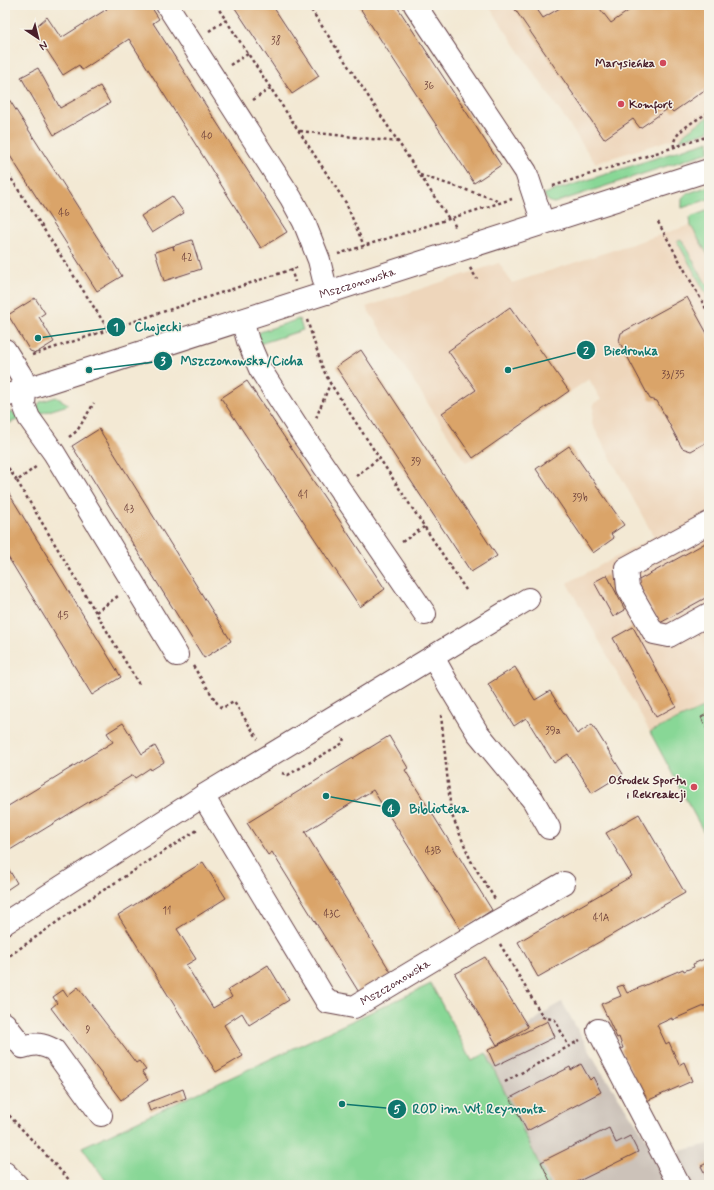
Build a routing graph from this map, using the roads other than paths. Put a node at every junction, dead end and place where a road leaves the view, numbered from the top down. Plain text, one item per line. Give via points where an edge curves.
1 (167, 5) edge
2 (415, 5) edge
3 (709, 170) edge
4 (543, 223) junction
5 (327, 293) junction
6 (242, 320) junction
7 (5, 350) edge
8 (15, 393) edge
9 (709, 523) edge
10 (528, 599) dead end
11 (425, 614) dead end
12 (709, 614) edge
13 (177, 655) dead end
14 (432, 657) junction
15 (203, 796) junction
16 (549, 828) dead end
17 (564, 883) dead end
18 (5, 923) edge
19 (5, 1024) edge
20 (598, 1030) road end
21 (101, 1115) dead end
22 (5, 1173) edge
23 (16, 1185) edge
24 (679, 1185) edge

1 - 5 street via 291,198 319,260
2 - 4 street via 526,172
3 - 4 street, Mszczonowska
4 - 5 street, Mszczonowska
5 - 6 street, Mszczonowska
6 - 8 street, Mszczonowska
6 - 11 street via 260,369
7 - 8 street via 22,377
8 - 13 street via 29,418 61,446 134,585
9 - 12 street via 626,568 628,588 654,633 670,636
10 - 14 street
14 - 15 street
14 - 16 street via 477,732 532,800
15 - 17 street, Mszczonowska via 327,1002 354,1007
15 - 18 street
19 - 21 street via 23,1047 44,1045 54,1050
20 - 24 street
22 - 23 street

